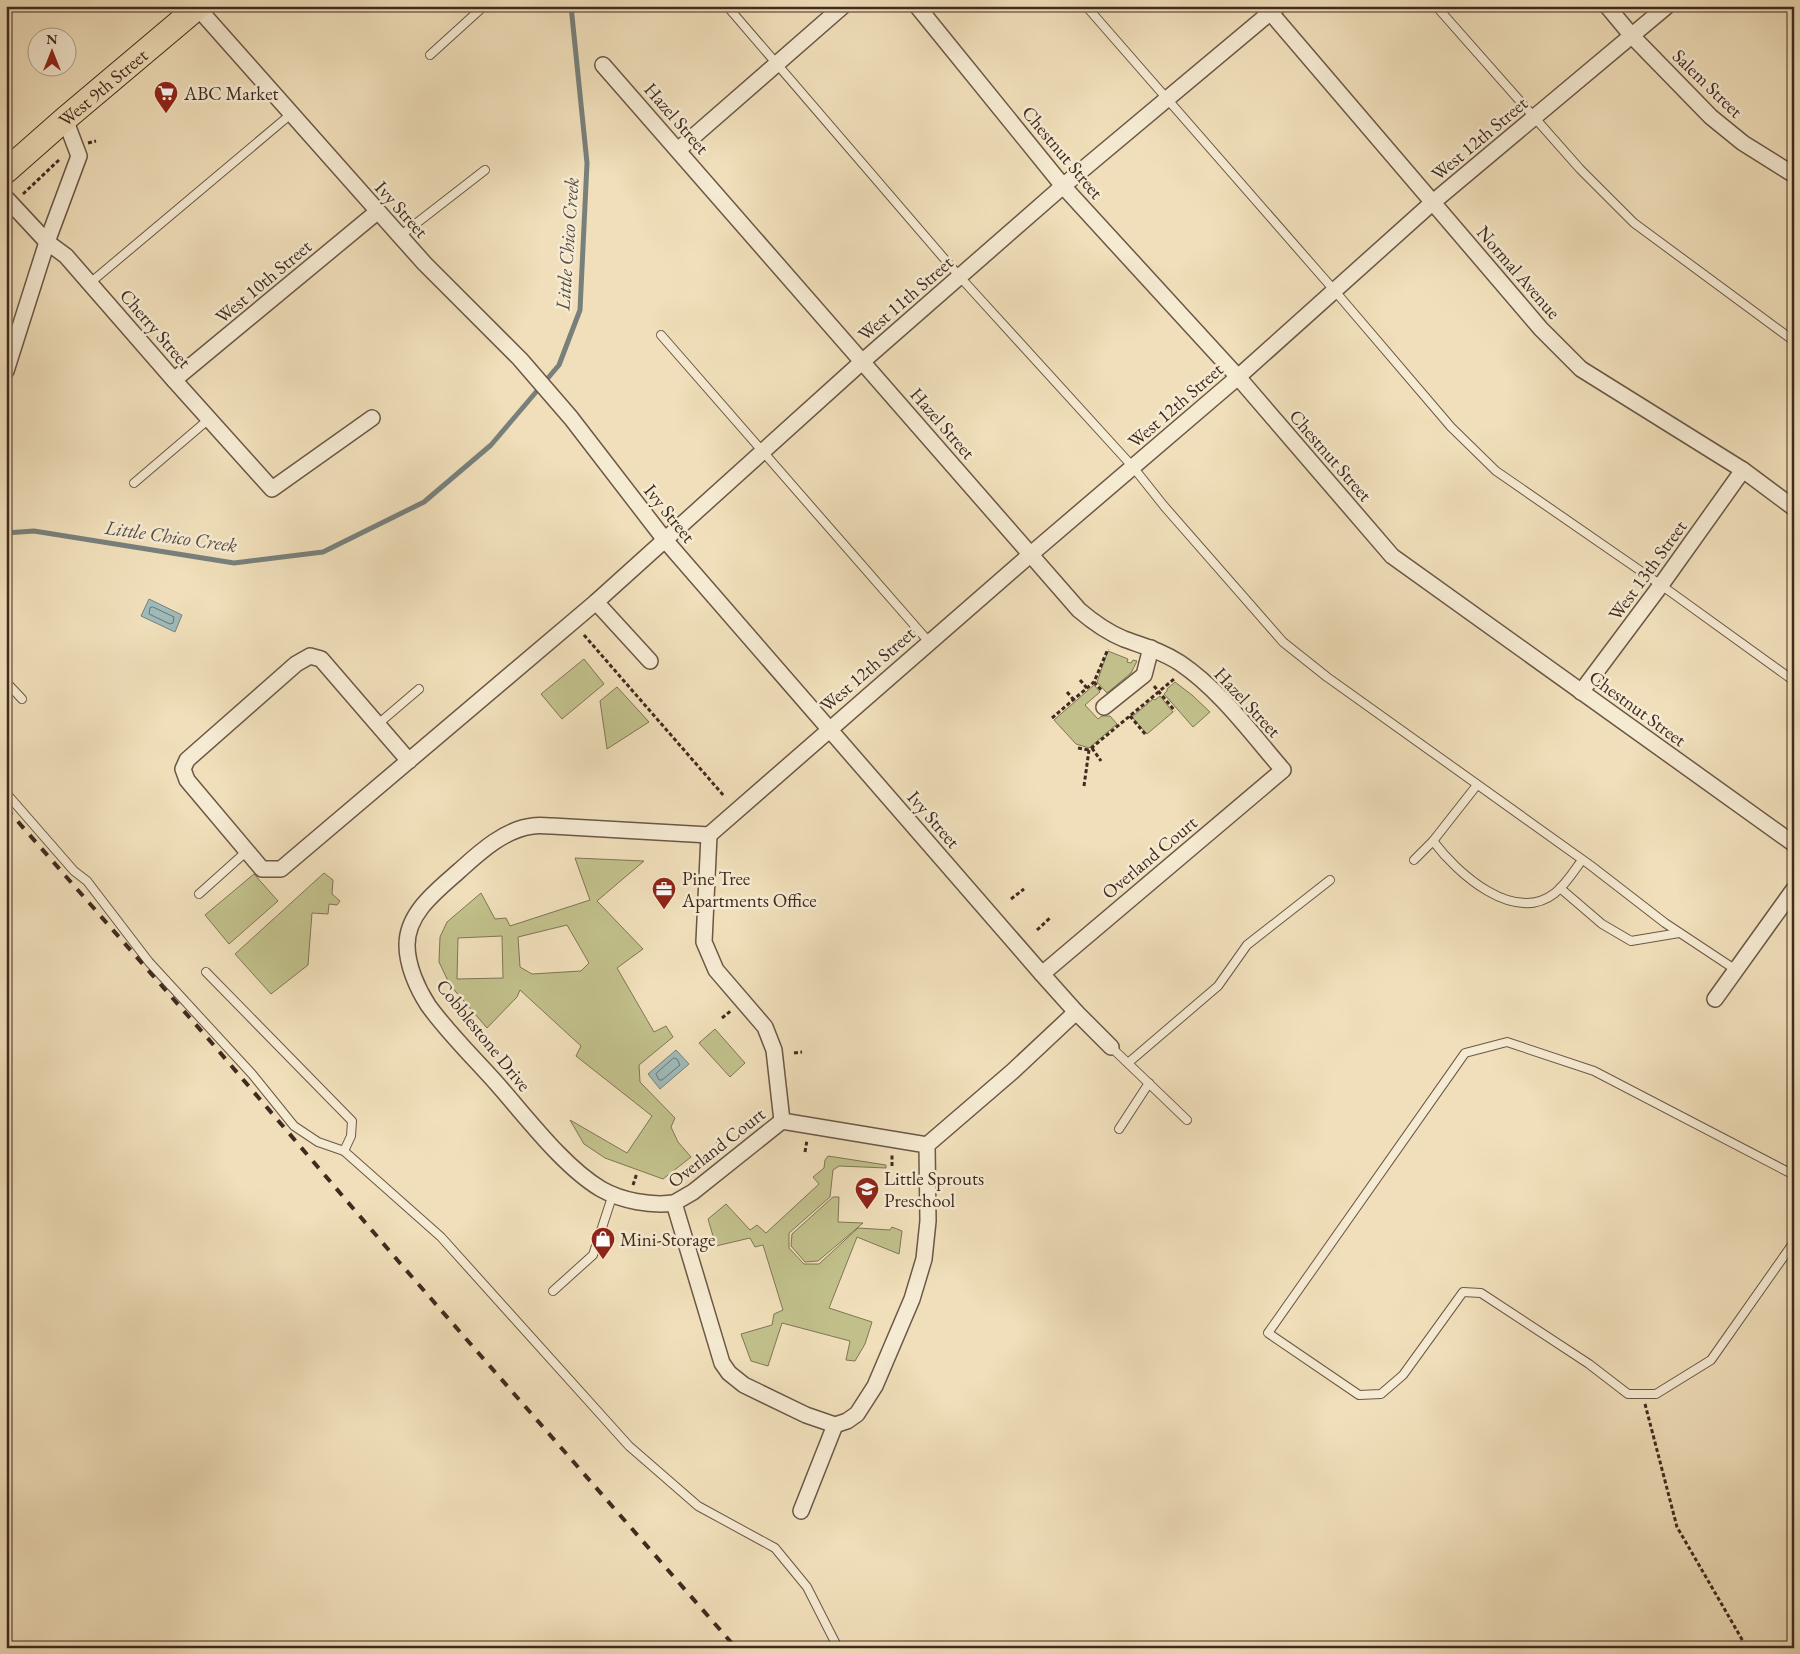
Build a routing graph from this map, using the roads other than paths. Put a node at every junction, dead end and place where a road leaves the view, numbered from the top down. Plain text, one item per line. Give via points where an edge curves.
1 (484, 6) edge
2 (727, 6) edge
3 (843, 6) edge
4 (917, 6) edge
5 (1086, 6) edge
6 (1436, 6) edge
7 (1607, 6) edge
8 (1667, 6) edge
9 (197, 7) edge
10 (1271, 8) edge
11 (1632, 36) junction
12 (430, 55) dead end
13 (777, 64) junction
14 (603, 65) dead end
15 (1167, 99) junction
16 (291, 114) junction
17 (1535, 117) junction
18 (65, 119) junction
19 (678, 150) junction
20 (6, 170) edge
21 (485, 170) dead end
22 (1794, 175) edge
23 (1063, 186) junction
24 (9, 201) edge
25 (1432, 203) junction
26 (378, 212) junction
27 (400, 236) junction
28 (46, 242) junction
29 (960, 277) junction
30 (90, 283) junction
31 (1334, 290) junction
32 (661, 335) dead end
33 (1794, 341) edge
34 (863, 361) junction
35 (6, 370) edge
36 (1238, 377) junction
37 (174, 380) junction
38 (372, 418) dead end
39 (209, 419) junction
40 (763, 452) junction
41 (1133, 467) junction
42 (1743, 470) junction
43 (134, 483) dead end
44 (1794, 508) edge
45 (665, 540) junction
46 (1030, 554) junction
47 (1661, 585) junction
48 (596, 602) junction
49 (928, 642) junction
50 (1151, 648) junction
51 (650, 661) dead end
52 (1794, 681) edge
53 (6, 682) edge
54 (419, 689) dead end
55 (1581, 692) junction
56 (22, 699) dead end
57 (1104, 707) dead end
58 (378, 724) junction
59 (829, 728) junction
60 (409, 761) junction
61 (1283, 770) joint
62 (1477, 785) junction
63 (6, 793) edge
64 (709, 834) junction
65 (1433, 841) junction
66 (1794, 844) edge
67 (247, 851) junction
68 (1414, 860) dead end
69 (1582, 860) junction
70 (1330, 880) dead end
71 (1560, 888) junction
72 (1794, 889) edge
73 (199, 894) dead end
74 (1679, 933) junction
75 (1736, 970) junction
76 (206, 972) dead end
77 (1042, 974) junction
78 (1715, 999) dead end
79 (1076, 1012) junction
80 (1111, 1046) joint
81 (1128, 1062) junction
82 (1149, 1083) junction
83 (1187, 1120) dead end
84 (782, 1121) junction
85 (1119, 1129) dead end
86 (926, 1146) junction
87 (344, 1151) junction
88 (1794, 1175) edge
89 (613, 1194) junction
90 (674, 1203) junction
91 (1794, 1242) edge
92 (553, 1291) dead end
93 (835, 1425) junction
94 (801, 1511) dead end
95 (838, 1648) edge

1 - 12 lane
2 - 13 lane
3 - 13 street
4 - 23 street, Chestnut Street
5 - 15 lane
6 - 17 lane
7 - 11 street, Salem Street
8 - 11 street, West 12th Street
9 - 16 street, Ivy Street
9 - 18 main road, West 9th Street
10 - 15 street, West 11th Street
10 - 25 street, Normal Avenue
11 - 17 street, West 12th Street
11 - 22 street, Salem Street via 1711,117 1743,143
13 - 19 street
13 - 29 lane
14 - 19 street, Hazel Street
15 - 23 street, West 11th Street
15 - 31 lane
16 - 26 street, Ivy Street
16 - 30 lane
17 - 25 street, West 12th Street
17 - 33 lane via 1580,169 1634,223
18 - 20 main road, West 9th Street
18 - 28 street via 79,156
19 - 34 street, Hazel Street
21 - 27 lane
23 - 29 street, West 11th Street
23 - 36 street, Chestnut Street
24 - 28 street, Cherry Street
25 - 31 street, West 12th Street
25 - 42 street, Normal Avenue via 1581,369
26 - 27 street, Ivy Street
26 - 37 street, West 10th Street
27 - 45 street, Ivy Street via 520,358
28 - 30 street, Cherry Street via 66,256
28 - 35 street
29 - 34 street, West 11th Street
29 - 41 lane
30 - 37 street, Cherry Street
31 - 36 street, West 12th Street
31 - 47 lane via 1451,426 1496,471
32 - 40 lane
34 - 40 street, West 11th Street
34 - 46 street, Hazel Street
36 - 41 street, West 12th Street
36 - 55 street, Chestnut Street via 1392,556
37 - 39 street, Cherry Street
38 - 39 street, Cherry Street via 272,489
39 - 43 lane
40 - 45 street, West 11th Street
40 - 49 lane
41 - 46 street, West 12th Street
41 - 62 lane via 1283,642
42 - 44 street, Normal Avenue
42 - 47 street, West 13th Street
45 - 48 street, West 11th Street
45 - 59 street, Ivy Street
46 - 49 street, West 12th Street
46 - 50 street, Hazel Street via 1079,610 1096,624
47 - 52 lane
47 - 55 street, West 13th Street
48 - 51 street
48 - 60 street, West 11th Street
49 - 59 street, West 12th Street
50 - 57 street via 1144,674
50 - 61 street, Hazel Street via 1180,662 1209,686
53 - 56 lane
54 - 58 lane
55 - 66 street, Chestnut Street
58 - 60 street
58 - 67 street, West 11th Street via 321,659 310,656 296,664 187,760 183,769 187,780
59 - 64 street, West 12th Street
59 - 77 street, Ivy Street
60 - 67 street, West 11th Street via 281,868 262,868
61 - 77 street, Overland Court
62 - 65 lane
62 - 69 lane
63 - 87 lane via 74,871 87,881 149,962 252,1074 294,1126 318,1142
64 - 84 street via 704,942 716,970 765,1027 774,1050
64 - 89 street, Cobblestone Drive via 552,826 532,826 511,832 480,852 423,903 409,932 409,964 428,1004 567,1162 595,1185
65 - 68 lane
65 - 71 lane via 1446,859 1495,895 1518,902 1540,901
67 - 73 lane
69 - 71 lane
69 - 74 lane
70 - 81 lane via 1247,945 1218,986
71 - 74 lane via 1602,924 1631,941
72 - 75 street
74 - 75 lane
75 - 78 street
76 - 87 lane via 352,1121 351,1136
77 - 79 street, Ivy Street
79 - 80 street, Ivy Street
79 - 86 street
80 - 81 lane
81 - 82 lane
82 - 83 lane
82 - 85 lane
84 - 86 street, Overland Court
84 - 90 street, Overland Court via 701,1186
86 - 93 street via 928,1221 924,1259 912,1299 870,1393 857,1414
87 - 95 lane via 441,1237 629,1446 698,1506 775,1548 807,1587
88 - 91 lane via 1594,1071 1507,1042 1466,1053 1268,1333 1359,1395 1380,1394 1403,1375 1463,1292 1481,1293 1589,1364 1628,1394 1656,1394 1712,1360
89 - 90 street, Cobblestone Drive via 657,1205
89 - 92 lane via 594,1255
90 - 93 street, Overland Court via 722,1363 729,1374 762,1394
93 - 94 street

